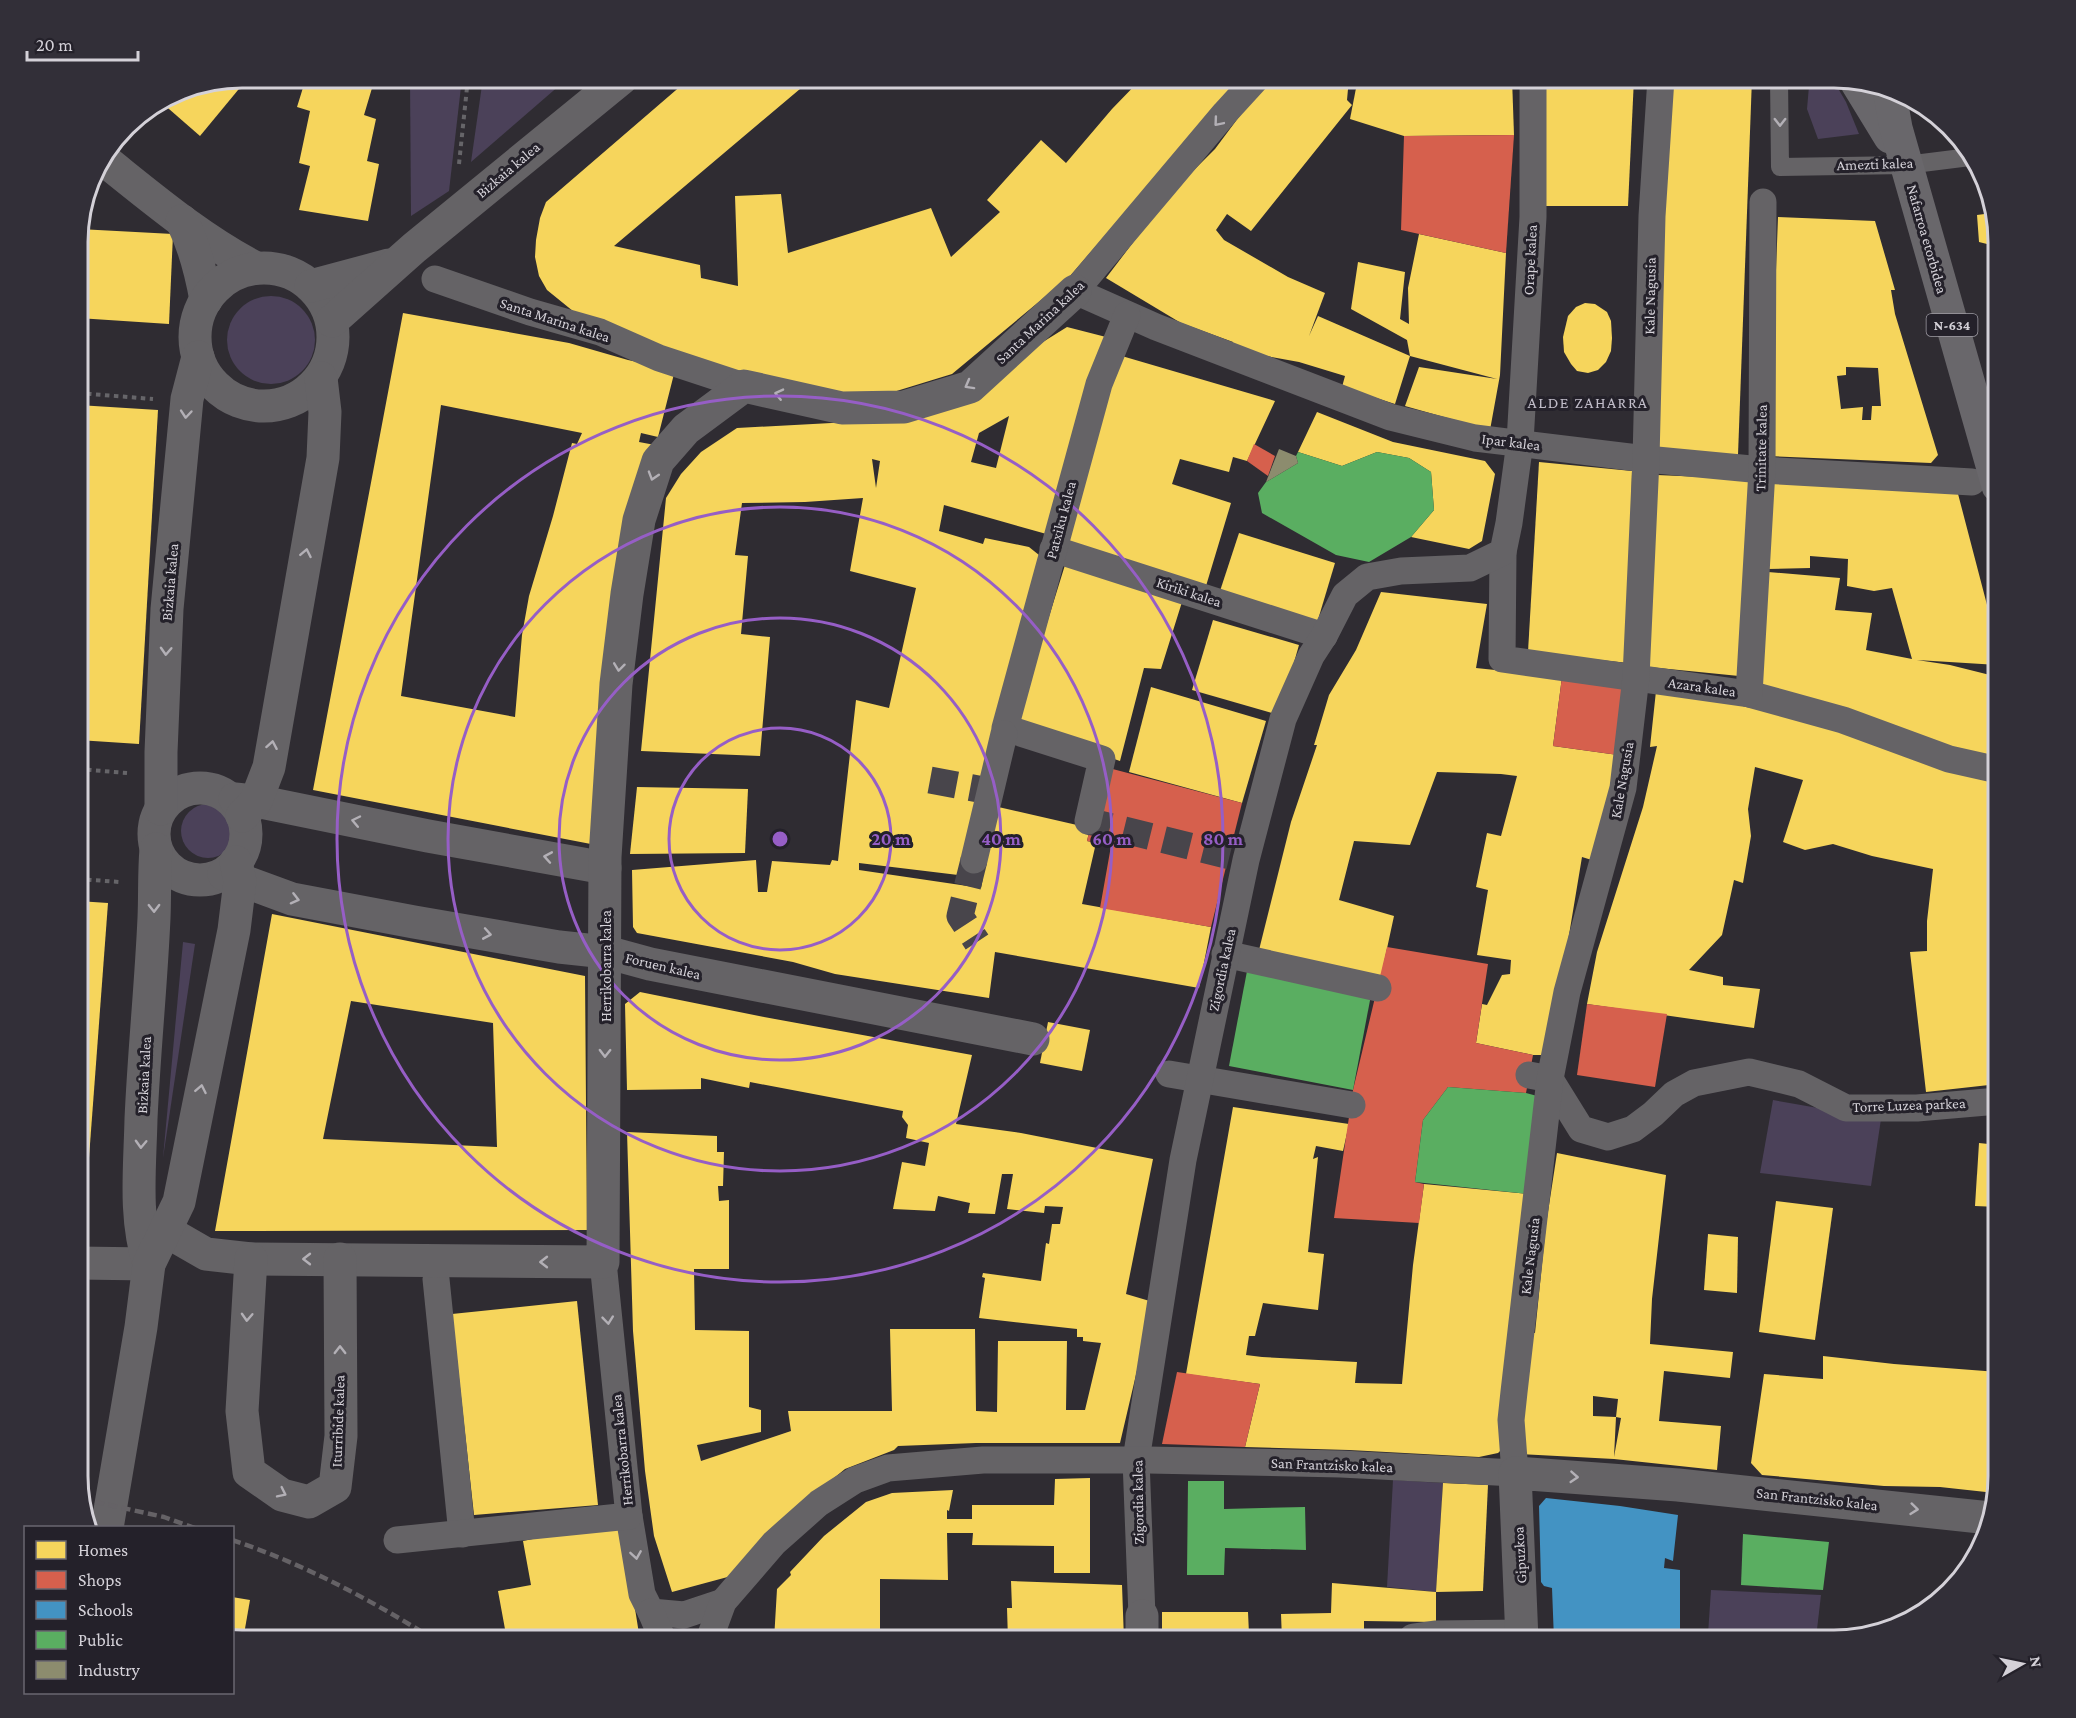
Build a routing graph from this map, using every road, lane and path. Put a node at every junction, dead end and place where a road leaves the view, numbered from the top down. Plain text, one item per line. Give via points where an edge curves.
1 (467, 89) edge
2 (609, 89) edge
3 (1248, 89) edge
4 (1533, 89) edge
5 (1659, 89) edge
6 (1779, 89) edge
7 (1862, 91) edge
8 (1891, 100) edge
9 (1962, 158) edge
10 (110, 164) edge
11 (1906, 165) junction
12 (459, 166) dead end
13 (1763, 202) dead end
14 (182, 221) junction
15 (397, 263) junction
16 (255, 268) junction
17 (435, 279) dead end
18 (311, 286) junction
19 (1075, 291) junction
20 (206, 300) junction
21 (1127, 315) junction
22 (332, 321) junction
23 (198, 357) junction
24 (321, 378) junction
25 (744, 386) junction
26 (89, 394) edge
27 (154, 399) dead end
28 (1520, 442) junction
29 (1646, 459) junction
30 (1762, 470) junction
31 (1985, 484) edge
32 (1053, 549) junction
33 (1503, 552) junction
34 (1324, 636) junction
35 (1636, 677) junction
36 (1749, 694) junction
37 (1004, 731) junction
38 (1988, 768) edge
39 (89, 769) edge
40 (131, 774) dead end
41 (242, 805) junction
42 (161, 809) junction
43 (1088, 821) dead end
44 (156, 849) junction
45 (974, 860) tunnel mouth
46 (605, 868) junction
47 (233, 872) junction
48 (89, 880) edge
49 (124, 883) dead end
50 (606, 952) junction
51 (1225, 954) junction
52 (1378, 988) dead end
53 (1033, 1039) dead end
54 (1169, 1074) dead end
55 (1539, 1077) junction
56 (1200, 1080) junction
57 (1988, 1102) edge
58 (1352, 1105) dead end
59 (166, 1231) junction
60 (250, 1259) junction
61 (340, 1259) junction
62 (603, 1262) junction
63 (89, 1263) edge
64 (149, 1264) junction
65 (436, 1279) dead end
66 (1136, 1460) junction
67 (1515, 1473) junction
68 (629, 1516) junction
69 (1981, 1517) edge
70 (108, 1526) edge
71 (462, 1534) junction
72 (397, 1540) dead end
73 (723, 1602) junction
74 (651, 1612) junction
75 (1142, 1628) edge
76 (659, 1630) edge
77 (713, 1630) edge
78 (1522, 1630) edge

1 - 12 path
2 - 15 street, Bizkaia kalea
3 -> 19 street, Santa Marina kalea
4 - 28 street, Orape kalea via 1533,218
5 - 29 street, Kale Nagusia
6 -> 11 lane, Amezti kalea via 1780,166
7 - 11 highway, N-634
8 - 11 highway, N-634
9 - 11 lane, Amezti kalea
10 - 14 street
11 - 31 highway, Nafarroa etorbidea / N-634
13 - 30 street, Trinitate kalea
14 - 16 street
14 - 20 street via 201,269
15 - 18 street, Bizkaia kalea
15 - 22 street, Bizkaia kalea
16 - 18 street via 276,269
16 - 20 street via 235,274
17 - 25 street, Santa Marina kalea via 600,332 659,358
18 - 22 street via 325,302
19 - 21 street, Ipar kalea
19 -> 25 street, Santa Marina kalea via 970,387 904,407 842,408
20 - 23 street via 197,318
21 - 28 street, Ipar kalea via 1390,417 1475,438
21 - 32 street, Patxiku kalea via 1099,384
22 - 24 street via 334,340
23 - 24 street via 207,377 223,393 243,403 286,403
23 -> 42 street, Bizkaia kalea via 187,399 168,609
41 -> 24 street via 268,767 324,458
25 -> 46 street, Herrikobarra kalea via 686,429 658,461 639,520 616,684
26 - 27 path
28 - 29 street, Ipar kalea
28 - 33 street
29 - 30 street, Ipar kalea
29 - 35 street, Kale Nagusia
30 - 31 street, Ipar kalea
30 - 36 street, Trinitate kalea
32 - 34 street, Kiriki kalea
32 - 37 street, Patxiku kalea
33 - 34 street, Zigordia kalea via 1470,568 1401,571 1367,577 1345,595
33 - 35 street, Azara kalea via 1502,659
34 - 51 street, Zigordia kalea via 1282,719
35 - 36 street, Azara kalea
35 - 55 street, Kale Nagusia via 1623,788 1567,992
36 - 38 street, Azara kalea
37 - 43 street via 1102,759
37 - 45 street, Patxiku kalea
39 - 40 path
41 - 42 street via 216,791 200,788 185,790
46 -> 41 street
41 - 47 street via 244,848
42 - 44 street via 155,821
44 - 47 street via 162,862 184,878 197,881
44 -> 64 street, Bizkaia kalea via 139,1196 141,1241
46 - 50 street, Herrikobarra kalea
47 -> 50 street, Foruen kalea via 292,899
59 -> 47 street, Bizkaia kalea via 178,1202 234,930
48 - 49 path
50 - 53 street, Foruen kalea
50 -> 62 street, Herrikobarra kalea
51 - 52 street
51 - 56 street, Zigordia kalea
54 - 56 street
55 - 57 street, Torre Luzea parkea via 1581,1129 1608,1137 1633,1129 1674,1094 1694,1083 1749,1072 1799,1084 1846,1108 1917,1108
55 - 67 street, Kale Nagusia via 1511,1420
56 - 58 street
56 - 66 street, Zigordia kalea via 1183,1160
59 - 60 street via 206,1254
59 - 64 street, Bizkaia kalea
61 -> 60 street
60 -> 61 street, Iturribide kalea via 242,1411 249,1472 282,1495 309,1502 334,1487 341,1436
62 -> 61 street
62 -> 68 street, Herrikobarra kalea
63 - 64 street
64 - 70 street, Bizkaia kalea
65 - 71 street
66 - 67 street, San Frantzisko kalea via 1341,1464
66 - 73 street, San Frantzisko kalea via 983,1460 888,1468 855,1480 819,1503 774,1543
66 - 75 street, Zigordia kalea
67 -> 69 street, San Frantzisko kalea via 1678,1485
67 - 78 street, Gipuzkoa
68 - 71 street, Herrikobarra kalea
68 -> 74 street, Herrikobarra kalea via 642,1594
71 - 72 street, Herrikobarra kalea
73 - 74 street via 684,1615
73 - 77 street
74 - 76 street, Herrikobarra kalea

